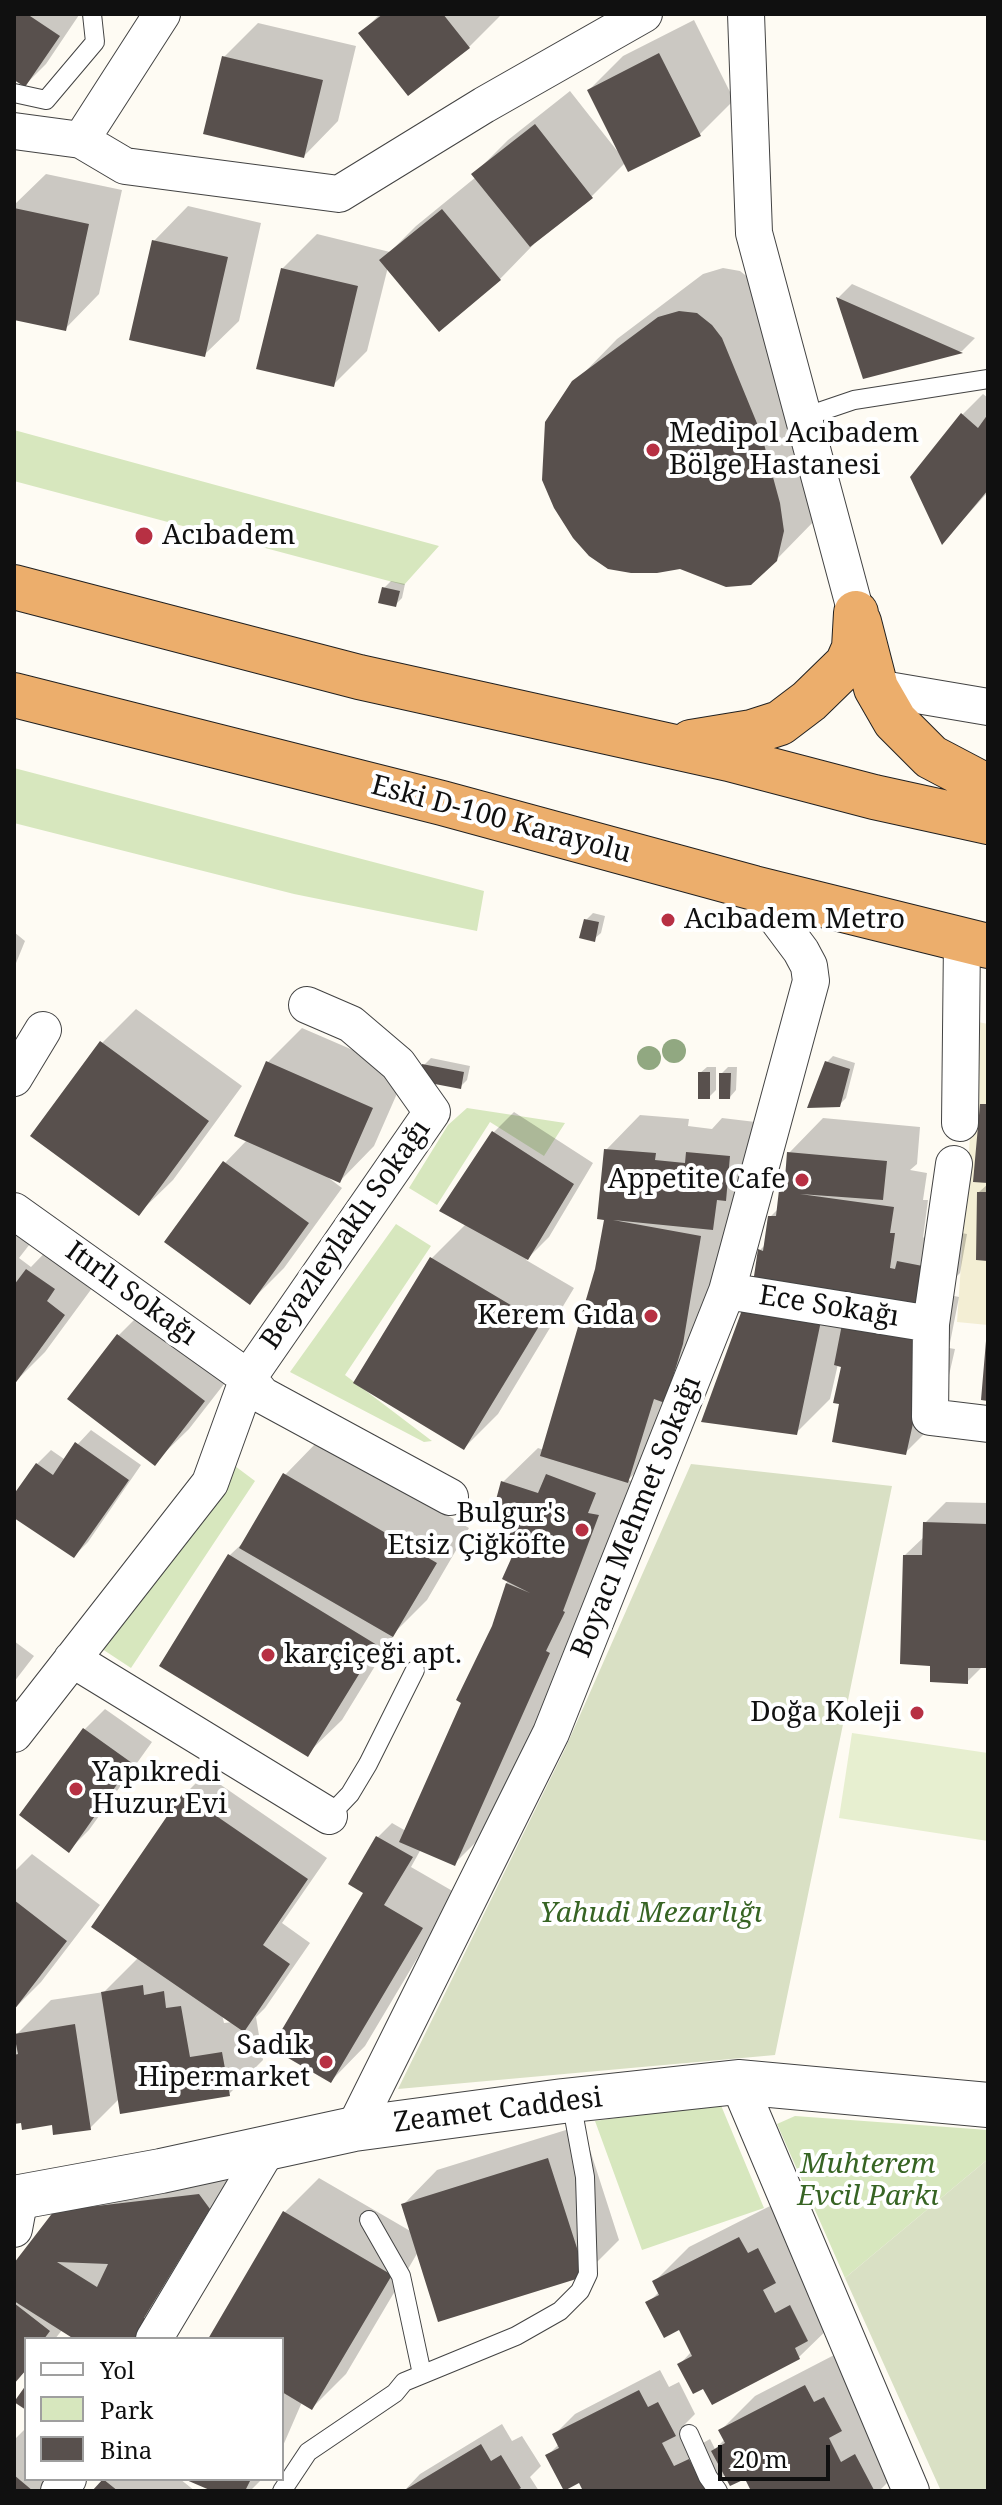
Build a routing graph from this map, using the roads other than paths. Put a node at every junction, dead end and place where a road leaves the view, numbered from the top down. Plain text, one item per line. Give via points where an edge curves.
1 (92, 14) edge
2 (162, 14) edge
3 (644, 14) edge
4 (746, 14) edge
5 (14, 93) edge
6 (14, 131) edge
7 (81, 140) junction
8 (988, 379) edge
9 (804, 417) junction
10 (14, 587) edge
11 (856, 613) junction
12 (876, 688) junction
13 (14, 695) edge
14 (988, 707) edge
15 (667, 745) junction
16 (988, 787) edge
17 (988, 822) edge
18 (754, 888) junction
19 (975, 943) edge
20 (307, 1005) dead end
21 (43, 1030) dead end
22 (14, 1078) edge
23 (960, 1123) dead end
24 (954, 1164) dead end
25 (14, 1211) edge
26 (727, 1291) junction
27 (931, 1324) junction
28 (248, 1378) junction
29 (988, 1424) edge
30 (450, 1497) dead end
31 (72, 1659) junction
32 (415, 1670) dead end
33 (14, 1734) edge
34 (329, 1816) joint
35 (738, 2082) junction
36 (571, 2101) junction
37 (988, 2105) edge
38 (354, 2129) junction
39 (268, 2148) junction
40 (16, 2208) edge
41 (369, 2220) dead end
42 (155, 2337) edge
43 (422, 2374) junction
44 (689, 2434) dead end
45 (282, 2491) edge
46 (718, 2491) edge
47 (911, 2491) edge

1 - 5 lane via 95,42 46,100
2 - 7 street
3 - 7 street via 339,194 125,166
4 - 9 street via 754,233
6 - 7 street
8 - 9 lane via 854,400
9 - 11 street
10 - 15 highway via 359,677
11 - 12 highway
11 - 15 highway via 854,648 847,664 780,723
12 - 14 street
12 - 16 highway via 895,721 931,757
13 - 18 highway, Eski D-100 Karayolu
15 - 17 highway
18 - 19 highway, Eski D-100 Karayolu
18 - 26 street, Boyacı Mehmet Sokağı via 788,931 809,966 811,981
19 - 23 street
20 - 28 street, Beyazleylaklı Sokağı via 351,1024 398,1064 432,1112
21 - 22 street
24 - 27 street
25 - 28 street, Itırlı Sokağı
26 - 27 street, Ece Sokağı
26 - 38 street, Boyacı Mehmet Sokağı via 551,1733
27 - 29 street via 930,1417
28 - 30 street, Itırlı Sokağı via 262,1395
28 - 31 street via 210,1483
31 - 33 street
31 - 34 street
32 - 34 lane via 368,1764
35 - 36 street, Zeamet Caddesi
35 - 37 street, Zeamet Caddesi
35 - 47 street
36 - 38 street, Zeamet Caddesi
36 - 43 lane via 585,2177 587,2279 560,2311 516,2336
38 - 39 street, Zeamet Caddesi
39 - 40 street, Zeamet Caddesi
39 - 42 street
41 - 43 lane via 401,2276
43 - 45 lane via 308,2452
44 - 46 lane

